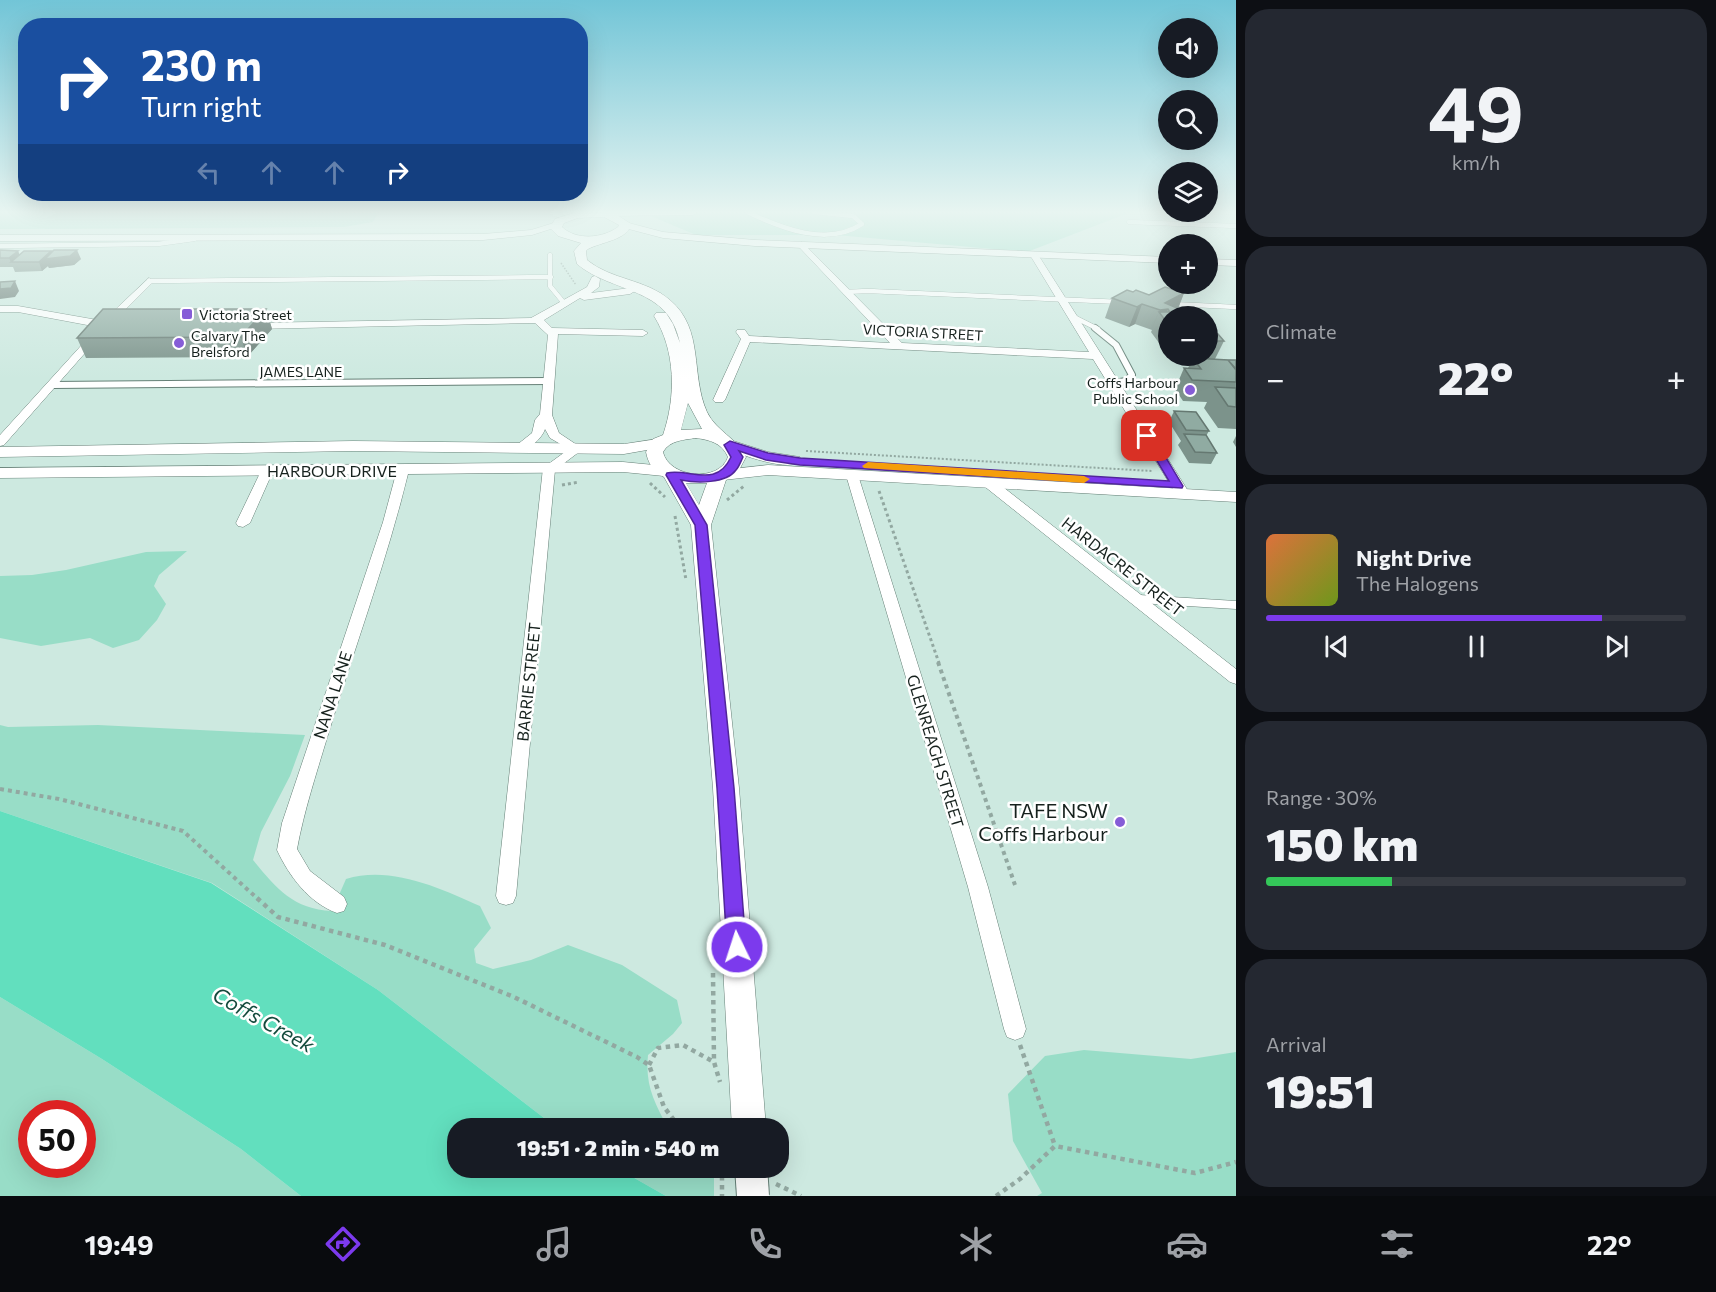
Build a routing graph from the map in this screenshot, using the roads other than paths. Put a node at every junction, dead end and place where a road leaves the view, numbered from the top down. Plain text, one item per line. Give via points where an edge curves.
1 (551, 268) edge
2 (574, 268) edge
3 (590, 268) edge
4 (822, 268) edge
5 (1042, 268) edge
6 (551, 277) junction
7 (595, 279) junction
8 (149, 281) joint
9 (630, 291) junction
10 (844, 292) junction
11 (1062, 300) junction
12 (1129, 302) edge
13 (564, 303) junction
14 (1164, 304) edge
15 (1236, 307) edge
16 (0, 309) edge
17 (1072, 316) junction
18 (538, 320) junction
19 (112, 326) junction
20 (235, 326) edge
21 (552, 331) junction
22 (643, 333) dead end
23 (898, 345) junction
24 (1098, 356) junction
25 (550, 381) junction
26 (1114, 383) junction
27 (52, 385) junction
28 (718, 400) dead end
29 (546, 415) junction
30 (664, 440) junction
31 (0, 442) edge
32 (725, 442) junction
33 (519, 448) junction
34 (577, 449) junction
35 (0, 452) edge
36 (403, 470) junction
37 (267, 471) junction
38 (0, 473) edge
39 (668, 473) junction
40 (549, 476) junction
41 (721, 476) junction
42 (854, 483) junction
43 (988, 483) junction
44 (1176, 484) junction
45 (1236, 489) edge
46 (1236, 497) edge
47 (243, 524) dead end
48 (701, 525) junction
49 (1136, 599) junction
50 (1236, 605) edge
51 (1236, 678) edge
52 (506, 896) dead end
53 (337, 904) dead end
54 (1015, 1029) road end
55 (748, 1118) edge
56 (752, 1178) edge
57 (753, 1196) edge

1 - 6 lane
2 - 7 main road
3 - 32 main road via 651,292 676,315 688,339 697,406 708,426
4 - 10 street
5 - 11 street
6 - 8 lane
6 - 13 lane via 550,286
7 - 9 main road
7 - 13 street via 594,287
8 - 19 street via 112,317
9 - 13 street
9 - 30 main road via 652,304 672,337 680,406
10 - 11 lane
10 - 23 street
11 - 12 lane
11 - 17 street
13 - 18 street
14 - 15 lane
16 - 19 street
17 - 24 street
17 - 26 lane via 1103,330 1118,348 1132,375 1126,381
18 - 20 street
18 - 21 street
19 - 27 street
21 - 22 street
21 - 25 street
23 - 24 street, VICTORIA STREET
23 - 28 street, VICTORIA STREET via 743,335
24 - 26 street
25 - 27 lane, JAMES LANE
25 - 29 street
26 - 44 street
27 - 31 street
29 - 33 street via 541,420 540,432
29 - 34 street via 554,435
30 - 32 main road via 696,433
30 - 34 street, HARBOUR DRIVE via 624,449
30 - 39 main road via 653,458
32 - 41 main road via 737,457 731,470
32 - 44 street via 766,457 800,461
33 - 34 street, HARBOUR DRIVE
33 - 35 street, HARBOUR DRIVE via 353,446
34 - 40 street
36 - 37 street, HARBOUR DRIVE
36 - 40 street, HARBOUR DRIVE
36 - 53 street, NANA LANE via 390,522 292,823 287,850 303,877
37 - 38 street, HARBOUR DRIVE
37 - 47 street
39 - 40 street, HARBOUR DRIVE via 623,468
39 - 41 main road via 695,480
39 - 48 main road via 677,504
40 - 52 street, BARRIE STREET
41 - 42 street via 768,471
41 - 48 main road
42 - 43 street
42 - 54 street, GLENREAGH STREET via 978,887
43 - 44 street
43 - 49 street, HARDACRE STREET
44 - 45 street
44 - 46 street
48 - 55 main road via 726,788
49 - 50 lane
49 - 51 street, HARDACRE STREET
56 - 57 main road, bridge

